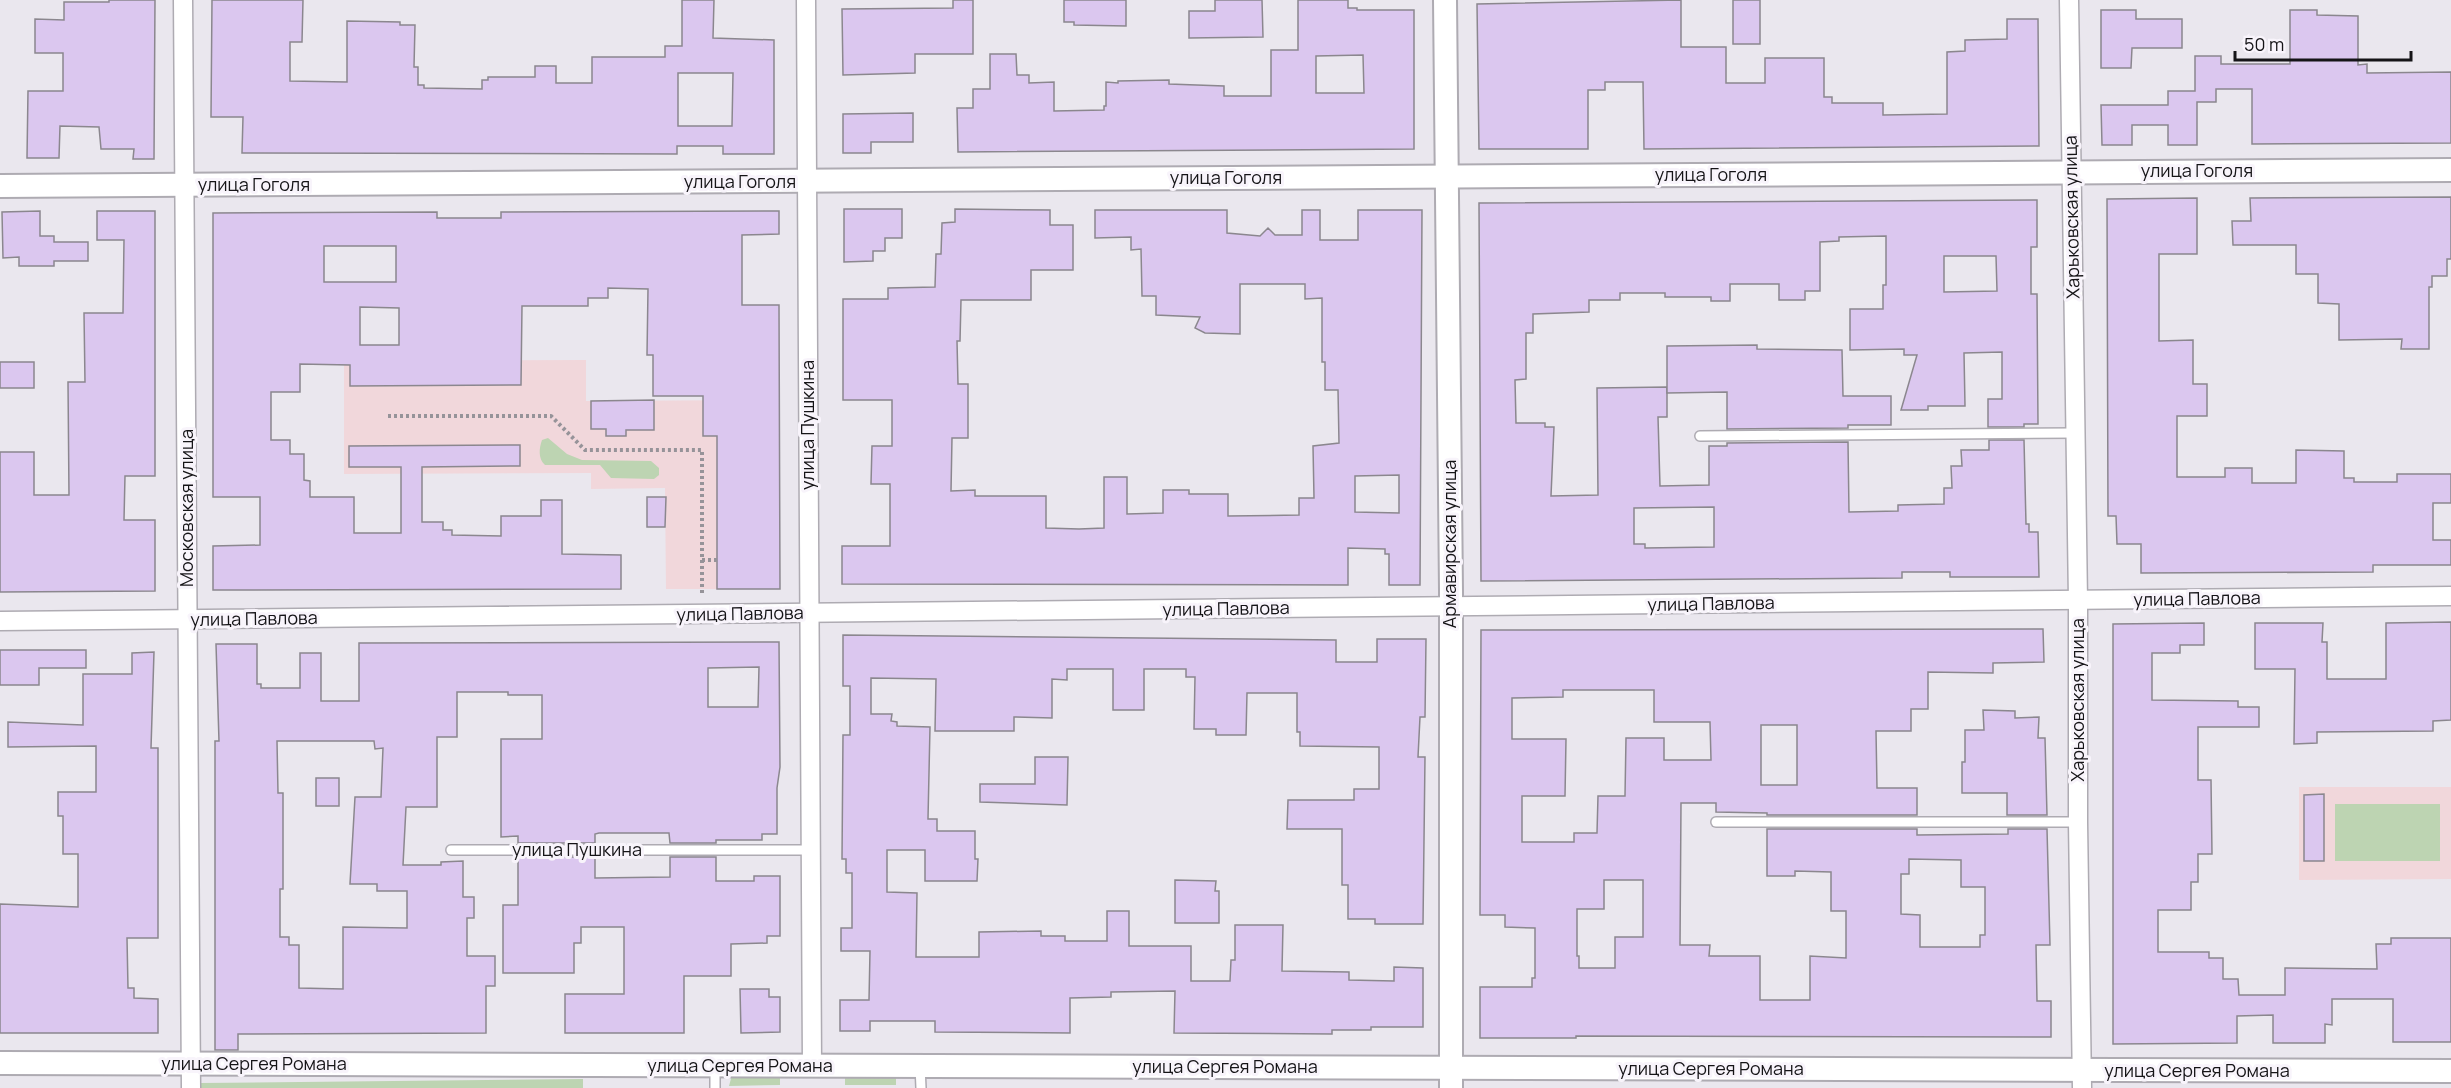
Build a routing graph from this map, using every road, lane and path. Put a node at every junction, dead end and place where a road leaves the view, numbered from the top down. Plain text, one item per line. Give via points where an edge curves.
1 (183, 0) edge
2 (806, 0) edge
3 (1445, 0) edge
4 (2069, 0) edge
5 (2451, 170) edge
6 (2071, 172) junction
7 (1447, 177) junction
8 (807, 181) junction
9 (0, 186) edge
10 (185, 186) junction
11 (388, 416) dead end
12 (2075, 433) junction
13 (1700, 436) dead end
14 (702, 560) junction
15 (717, 560) dead end
16 (2451, 596) edge
17 (2078, 601) junction
18 (1451, 606) junction
19 (810, 613) junction
20 (702, 614) junction
21 (188, 619) junction
22 (0, 621) edge
23 (1716, 822) dead end
24 (2078, 822) junction
25 (451, 850) dead end
26 (811, 850) junction
27 (0, 1063) edge
28 (191, 1064) junction
29 (812, 1066) junction
30 (2451, 1071) edge
31 (715, 1077) edge
32 (921, 1077) edge
33 (1451, 1078) edge
34 (2082, 1079) edge
35 (191, 1088) edge

1 - 10 street, Московская улица
2 - 8 street, улица Пушкина
3 - 7 street, Армавирская улица
4 - 6 street, Харьковская улица
5 - 6 street, улица Гоголя
6 - 7 street, улица Гоголя
6 - 12 street, Харьковская улица
7 - 8 street, улица Гоголя
7 - 18 street, Армавирская улица
8 - 10 street, улица Гоголя
8 - 19 street, улица Пушкина
9 - 10 street, улица Гоголя
10 - 21 street, Московская улица
11 - 14 path via 551,416 585,450 702,450
12 - 13 lane
12 - 17 street, Харьковская улица
14 - 15 path
14 - 20 path
16 - 17 street, улица Павлова
17 - 18 street, улица Павлова
17 - 24 street, Харьковская улица
18 - 19 street, улица Павлова
18 - 33 street, Армавирская улица
19 - 20 street, улица Павлова
19 - 26 street, улица Пушкина
20 - 21 street, улица Павлова
21 - 22 street, улица Павлова
21 - 28 street, Московская улица
23 - 24 lane
24 - 34 street, Харьковская улица
25 - 26 lane, улица Пушкина
26 - 29 street, улица Пушкина
27 - 28 street, улица Сергея Романа
28 - 31 street, улица Сергея Романа
28 - 35 street, Московская улица
29 - 31 street, улица Сергея Романа
29 - 32 street, улица Сергея Романа
30 - 34 street, улица Сергея Романа
32 - 33 street, улица Сергея Романа
33 - 34 street, улица Сергея Романа

